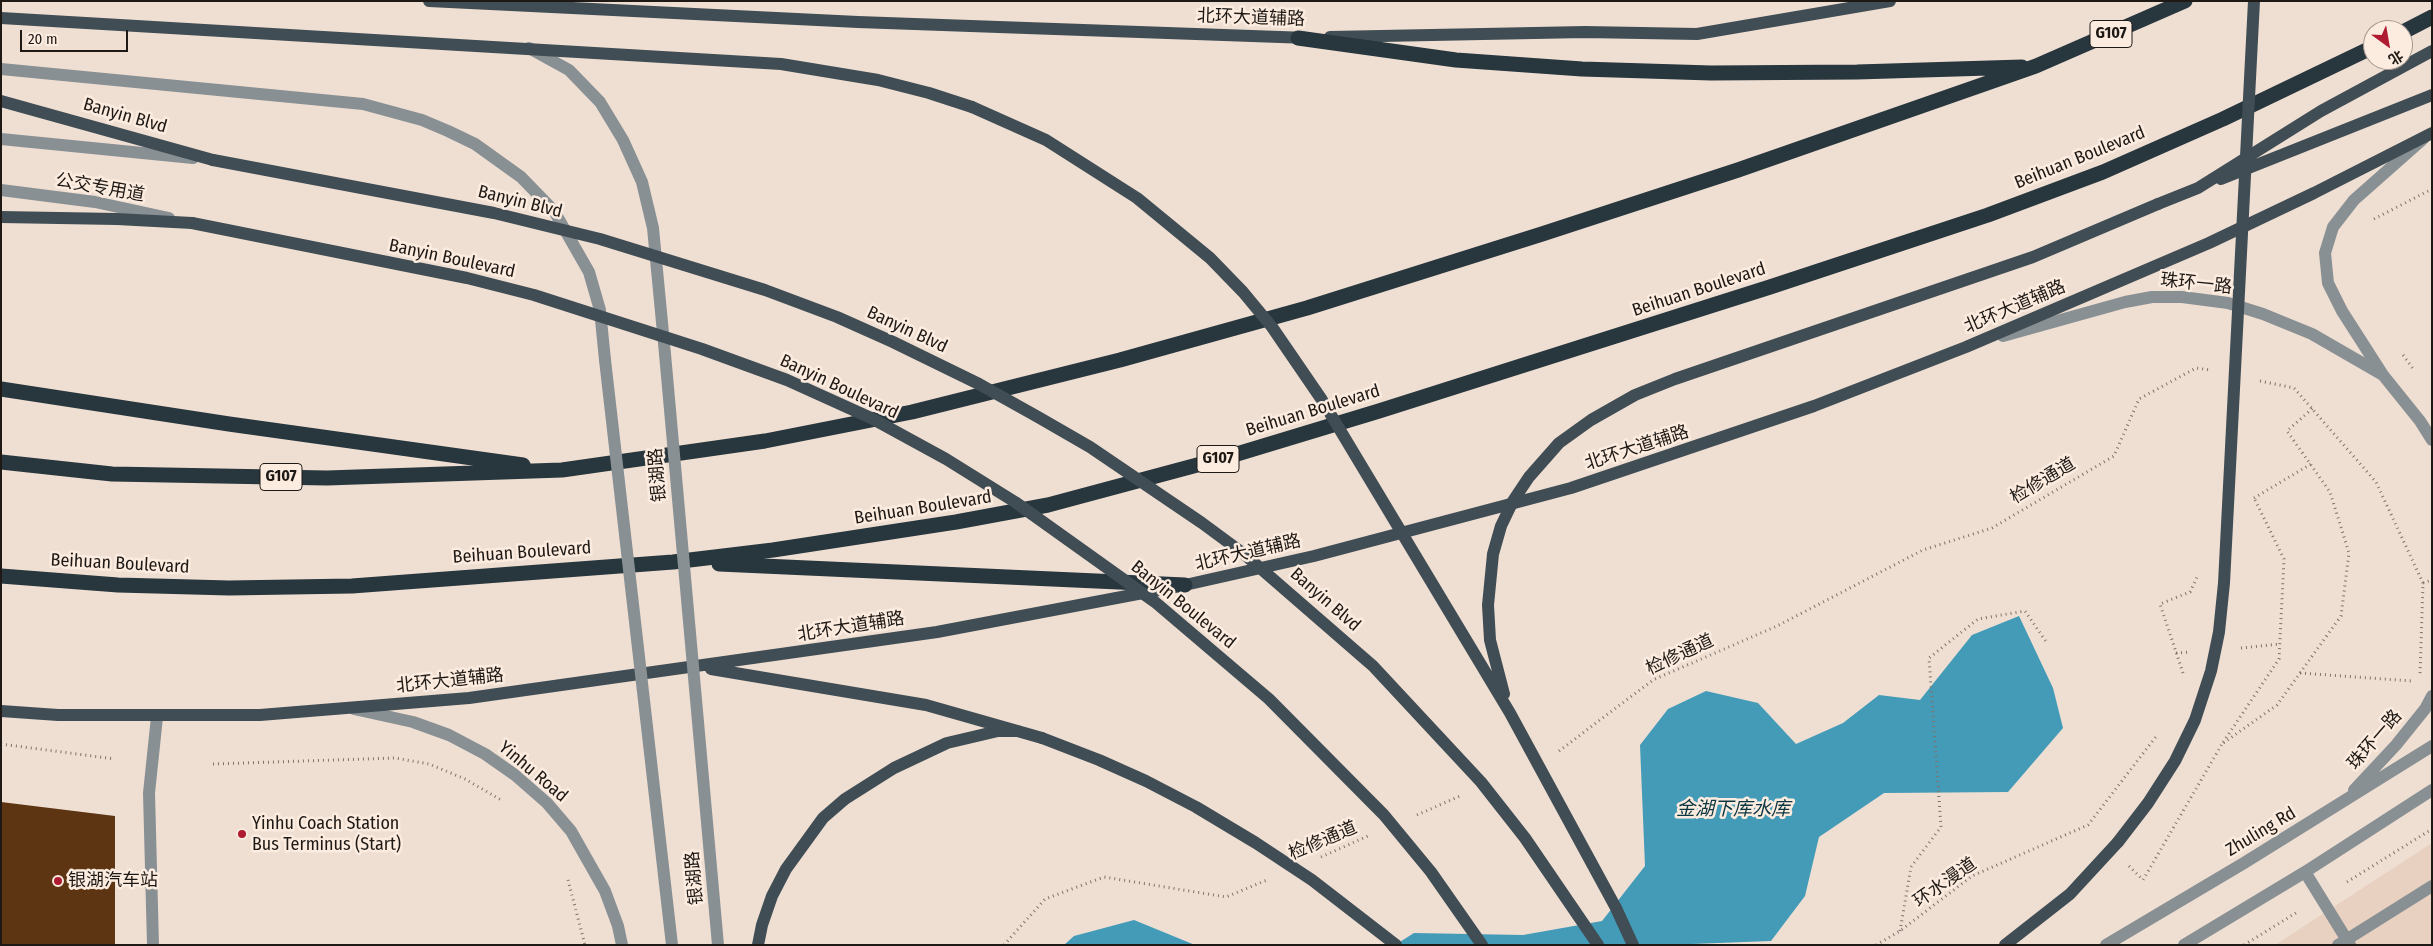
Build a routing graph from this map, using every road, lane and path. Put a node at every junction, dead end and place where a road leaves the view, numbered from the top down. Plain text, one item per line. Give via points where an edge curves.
1 (429, 1) edge
2 (1890, 1) edge
3 (2185, 1) edge
4 (2254, 1) edge
5 (2432, 17) edge
6 (1, 18) edge
7 (2413, 27) edge
8 (1298, 38) junction
9 (529, 48) junction
10 (2432, 51) edge
11 (2363, 52) edge
12 (2036, 66) junction
13 (1, 69) edge
14 (2432, 95) edge
15 (1, 101) edge
16 (2429, 135) edge
17 (1, 139) edge
18 (213, 160) junction
19 (2198, 188) junction
20 (2432, 189) edge
21 (1, 190) edge
22 (1, 217) edge
23 (2372, 220) dead end
24 (192, 223) junction
25 (1966, 347) junction
26 (2398, 350) dead end
27 (2416, 371) dead end
28 (2216, 372) dead end
29 (2383, 375) junction
30 (2255, 380) dead end
31 (1, 389) edge
32 (2313, 408) junction
33 (2432, 440) edge
34 (1, 462) edge
35 (2311, 464) junction
36 (562, 470) junction
37 (673, 562) junction
38 (1, 576) edge
39 (2432, 580) edge
40 (2423, 583) junction
41 (1185, 585) junction
42 (2160, 604) dead end
43 (2047, 643) dead end
44 (699, 667) junction
45 (2300, 673) junction
46 (2185, 680) dead end
47 (2432, 696) edge
48 (350, 708) junction
49 (1, 711) edge
50 (1510, 714) junction
51 (157, 717) junction
52 (2163, 727) dead end
53 (1018, 730) junction
54 (1, 744) edge
55 (2222, 744) junction
56 (2432, 746) edge
57 (1556, 752) dead end
58 (115, 759) dead end
59 (213, 764) dead end
60 (2432, 790) edge
61 (1462, 796) dead end
62 (506, 803) dead end
63 (2341, 804) junction
64 (1410, 818) dead end
65 (2432, 829) edge
66 (1375, 834) dead end
67 (1314, 860) dead end
68 (2305, 872) junction
69 (1270, 878) dead end
70 (568, 879) dead end
71 (2143, 880) dead end
72 (2347, 882) dead end
73 (2432, 886) edge
74 (2306, 907) dead end
75 (1900, 932) junction
76 (2345, 943) edge
77 (153, 945) edge
78 (585, 945) edge
79 (622, 945) edge
80 (672, 945) edge
81 (718, 945) edge
82 (758, 945) edge
83 (1004, 945) edge
84 (1396, 945) edge
85 (1482, 945) edge
86 (1598, 945) edge
87 (1633, 945) edge
88 (1876, 945) edge
89 (2005, 945) edge
90 (2106, 945) edge
91 (2184, 945) edge
92 (2244, 945) edge

1 - 8 main road, 北环大道辅路 via 858,22
2 - 8 main road, 北环大道辅路 via 1698,34 1585,32
3 - 12 highway, G107
4 - 89 main road, bridge via 2226,563 2219,632 2211,671 2195,720 2175,761 2148,803 2118,842 2070,894
5 - 7 highway
6 - 9 main road
8 - 12 highway via 1456,60 1582,69 1721,73
9 - 50 main road, bridge via 781,64 878,80 972,107 1046,140 1137,198 1210,258 1272,327 1322,400
9 - 81 street, 银湖路, bridge via 569,70 600,102 624,140 642,182 653,228
10 - 19 main road via 2296,126
11 - 37 highway, Beihuan Boulevard / G107 via 2224,119 2103,172 1988,215 1332,426 1048,505 802,546
12 - 36 highway, G107 via 1738,170 1542,234 1307,308 1120,360 892,416 765,441
13 - 80 street, bridge via 363,104 414,117 475,144 521,176 554,210 589,272 600,310
14 - 19 main road
15 - 18 main road, Banyin Blvd
16 - 25 main road, 北环大道辅路 via 2209,242
16 - 29 street, 珠环一路 via 2354,200 2332,228 2325,253 2328,283
17 - 18 street, 公交专用道
18 - 86 main road, Banyin Blvd, bridge via 494,213 641,251 765,290 837,317 979,384 1029,412 1090,447 1202,522 1259,566 1374,666 1481,782 1525,838
19 - 50 main road, bridge via 2033,257 1675,379 1635,395 1559,443 1513,501 1493,554 1488,605 1490,640
20 - 23 path
21 - 24 street, 公交专用道 via 95,202
22 - 24 main road, Banyin Boulevard
24 - 85 main road, Banyin Boulevard, bridge via 467,278 534,295 787,380 870,418 946,459 1023,508 1155,602 1269,700 1384,816 1431,872
25 - 29 street, 珠环一路 via 2124,302 2152,297 2182,297 2228,303 2263,314 2312,334
25 - 41 main road, 北环大道辅路 via 1814,406 1571,488 1368,542
26 - 27 path
28 - 57 path, 检修通道 via 2196,368 2139,399 2114,456 1992,528 1923,550 1777,626 1653,680
29 - 33 street, 珠环一路
30 - 32 path via 2294,388
31 - 36 highway
32 - 35 path via 2287,431
32 - 40 path via 2376,482
34 - 36 highway, G107 via 112,474 326,478
35 - 45 path via 2330,492 2348,554 2341,616
35 - 55 path via 2254,498 2284,559 2279,659
37 - 38 highway, Beihuan Boulevard / G107 via 343,586 210,588
37 - 41 highway
39 - 40 path
40 - 45 path via 2420,682
41 - 44 main road, 北环大道辅路 via 937,632
42 - 46 path
43 - 75 path via 2025,610 1978,619 1929,658 1941,827 1911,867
44 - 48 main road, 北环大道辅路 via 470,698
44 - 53 main road via 926,705
45 - 55 path via 2277,705
47 - 63 street, 珠环一路 via 2396,745
48 - 51 main road, 北环大道辅路 via 260,715
48 - 79 street, Yinhu Road via 413,722 449,735 515,775 547,803 571,831 590,861 618,926
49 - 51 main road, 北环大道辅路
50 - 87 main road, bridge
51 - 77 street via 149,793
52 - 75 path, 环水漫道 via 2088,826 1972,876
53 - 82 main road via 998,731 947,743 894,768 845,799 823,818 786,869 772,896
53 - 84 main road, bridge via 1099,760 1196,807 1312,880
54 - 58 path
55 - 71 path
56 - 63 street, Zhuling Rd
59 - 62 path via 395,758 429,764 465,779
60 - 68 street
61 - 64 path
63 - 90 street, Zhuling Rd
65 - 72 path
66 - 67 path, 检修通道
68 - 76 street
68 - 91 street
69 - 83 path via 1226,897 1104,877 1045,899
70 - 78 path
73 - 76 street
74 - 92 path
75 - 88 path, 环水漫道

